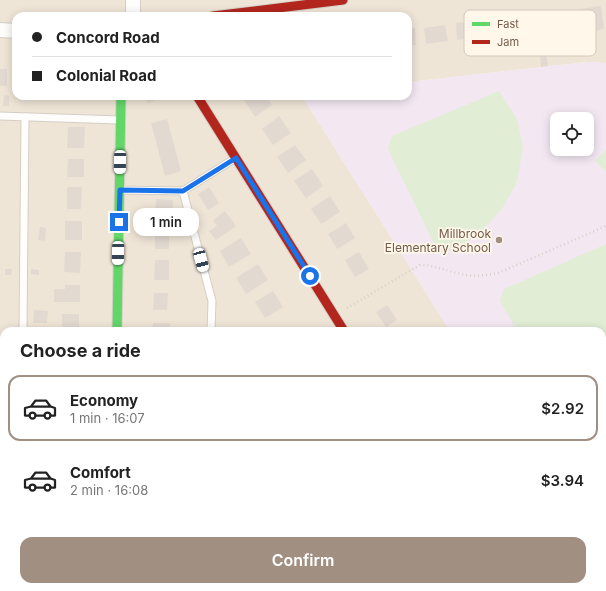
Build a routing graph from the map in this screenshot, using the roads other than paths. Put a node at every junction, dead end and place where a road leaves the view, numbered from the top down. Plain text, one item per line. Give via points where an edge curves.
1 (133, 0) edge
2 (343, 0) edge
3 (133, 12) edge
4 (246, 12) edge
5 (0, 30) edge
6 (12, 31) edge
7 (121, 100) edge
8 (200, 100) edge
9 (0, 116) edge
10 (25, 117) junction
11 (121, 120) junction
12 (236, 158) junction
13 (120, 190) junction
14 (183, 191) junction
15 (23, 327) edge
16 (117, 327) edge
17 (211, 327) edge
18 (342, 327) edge

1 - 3 street
2 - 4 street
5 - 6 street
7 - 11 street
8 - 12 street
9 - 10 lane
10 - 11 lane
10 - 15 lane
11 - 13 street
12 - 14 lane
12 - 18 street
13 - 14 lane
13 - 16 street
14 - 17 lane via 212,301

